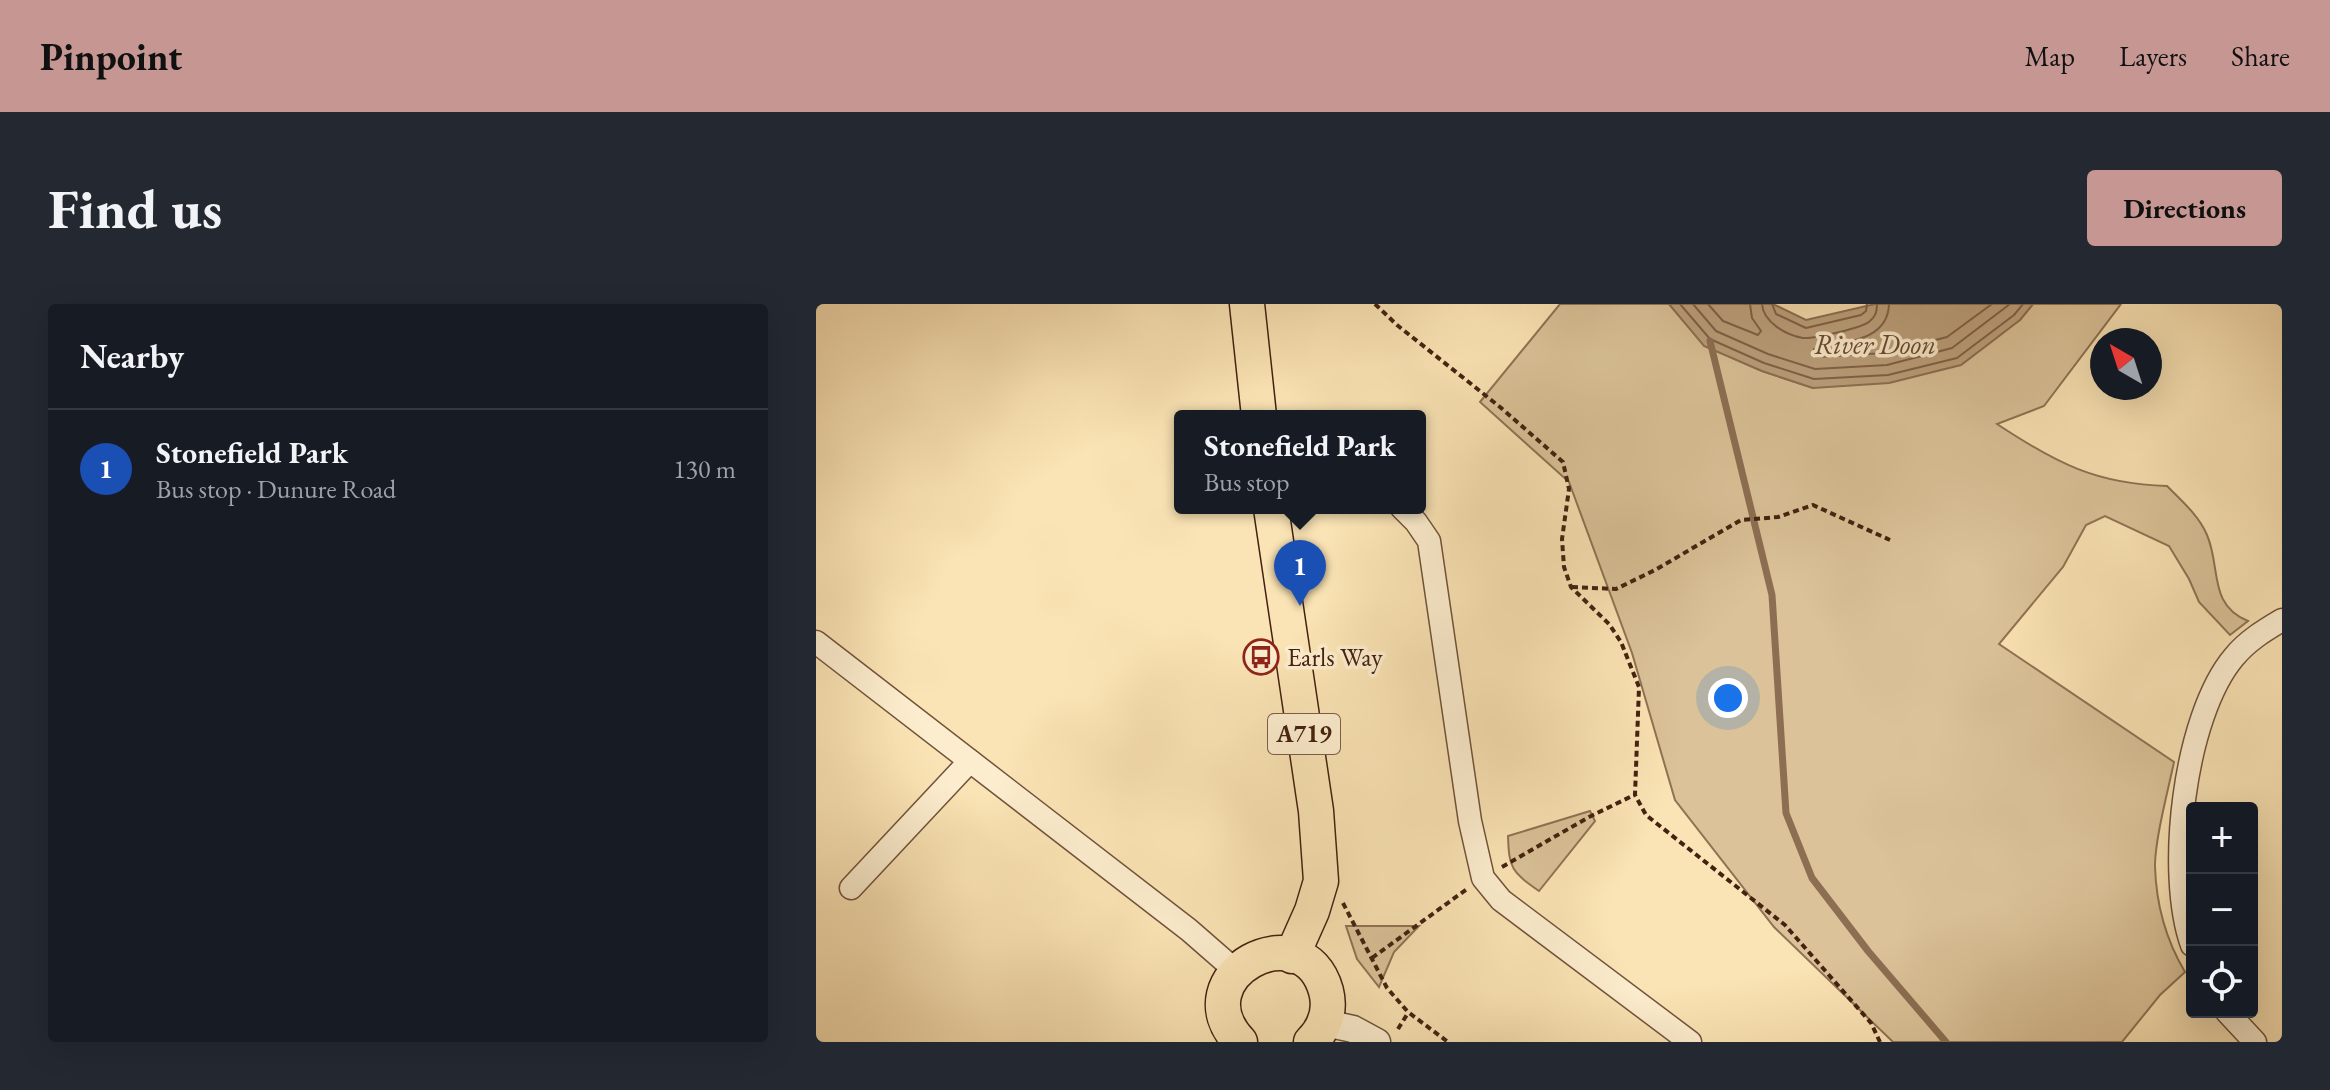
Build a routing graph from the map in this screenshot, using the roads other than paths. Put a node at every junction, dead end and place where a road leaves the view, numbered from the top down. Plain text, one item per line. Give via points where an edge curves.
1 (1247, 304) edge
2 (1258, 410) edge
3 (1272, 514) edge
4 (1408, 514) edge
5 (2282, 620) edge
6 (816, 642) edge
7 (970, 761) junction
8 (851, 888) dead end
9 (2186, 922) edge
10 (1292, 956) junction
11 (1236, 971) junction
12 (2233, 1018) edge
13 (1318, 1032) edge
14 (1387, 1037) edge
15 (1240, 1042) edge
16 (1690, 1042) edge
17 (2255, 1042) edge

1 - 2 main road
3 - 10 main road, A719 via 1316,811 1321,881
4 - 16 street via 1429,541 1483,878 1501,900
5 - 9 street via 2235,655 2218,679 2200,729 2181,830 2179,873
6 - 7 street
7 - 8 street
7 - 11 street
10 - 11 main road via 1261,954
10 - 13 main road via 1310,965 1324,985 1328,998
11 - 15 main road via 1227,986 1224,1009
12 - 17 street
13 - 14 street via 1353,1029

